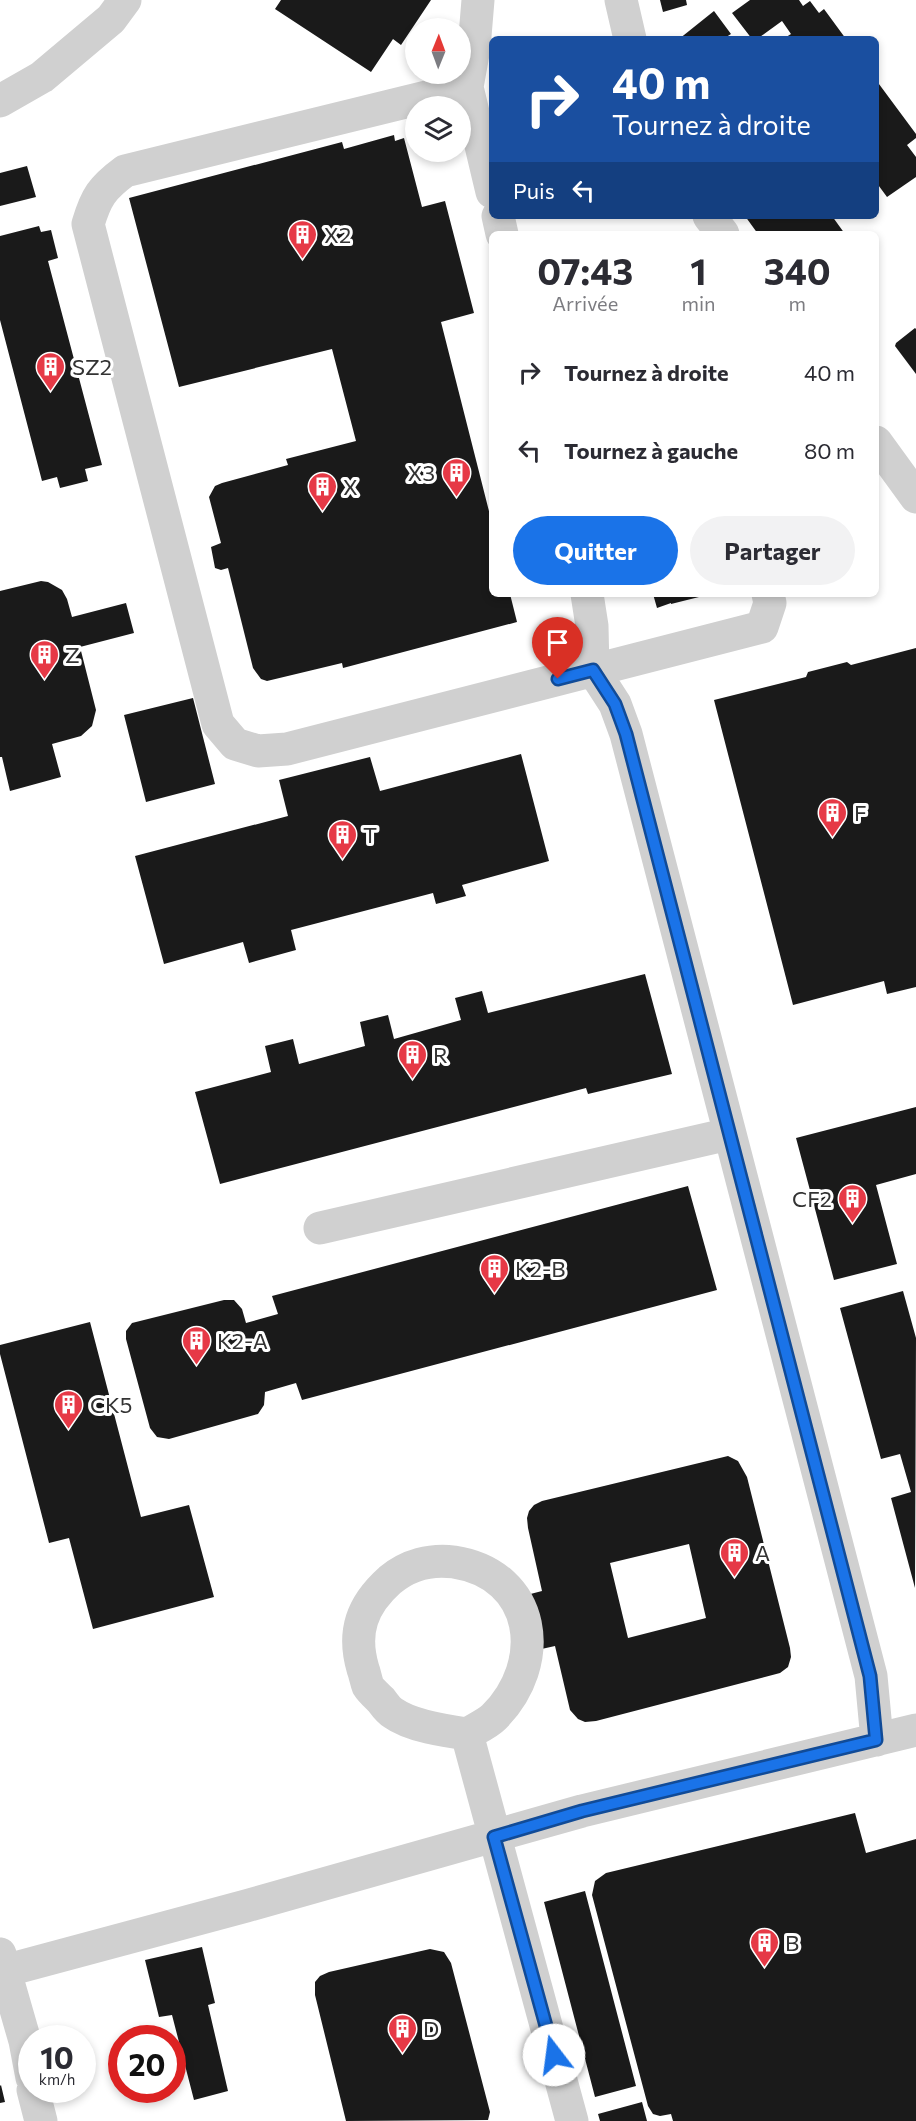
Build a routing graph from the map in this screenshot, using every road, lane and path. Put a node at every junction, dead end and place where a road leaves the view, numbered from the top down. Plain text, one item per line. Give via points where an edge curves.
1 (125, 0) edge
2 (477, 0) edge
3 (621, 0) edge
4 (629, 36) edge
5 (467, 87) junction
6 (0, 101) edge
7 (489, 179) edge
8 (711, 219) edge
9 (721, 231) edge
10 (879, 446) edge
11 (916, 497) edge
12 (587, 597) edge
13 (769, 597) edge
14 (593, 670) junction
15 (729, 1134) junction
16 (320, 1228) dead end
17 (916, 1730) edge
18 (467, 1734) junction
19 (876, 1740) junction
20 (494, 1837) junction
21 (2, 1966) edge
22 (20, 2025) edge
23 (36, 2103) edge
24 (40, 2121) edge
25 (572, 2121) edge

1 - 6 lane via 111,19 42,77
2 - 5 lane
3 - 4 lane
5 - 7 lane
5 - 14 lane via 125,171 106,185 94,202 88,224 218,724 235,744 258,751 287,749
8 - 9 lane
10 - 11 lane
12 - 14 lane
13 - 14 lane via 771,603 762,627
14 - 15 lane via 615,704 626,734
15 - 16 lane
15 - 19 lane via 870,1676
17 - 19 lane
18 - 18 lane via 429,1728 393,1713 369,1686 358,1651 361,1621 373,1597 393,1578 418,1564 444,1561 473,1565 502,1583 515,1598 526,1622 528,1652 513,1695 492,1719
18 - 20 lane
19 - 20 lane via 582,1811
20 - 21 lane
20 - 25 lane
21 - 22 lane
23 - 24 lane

